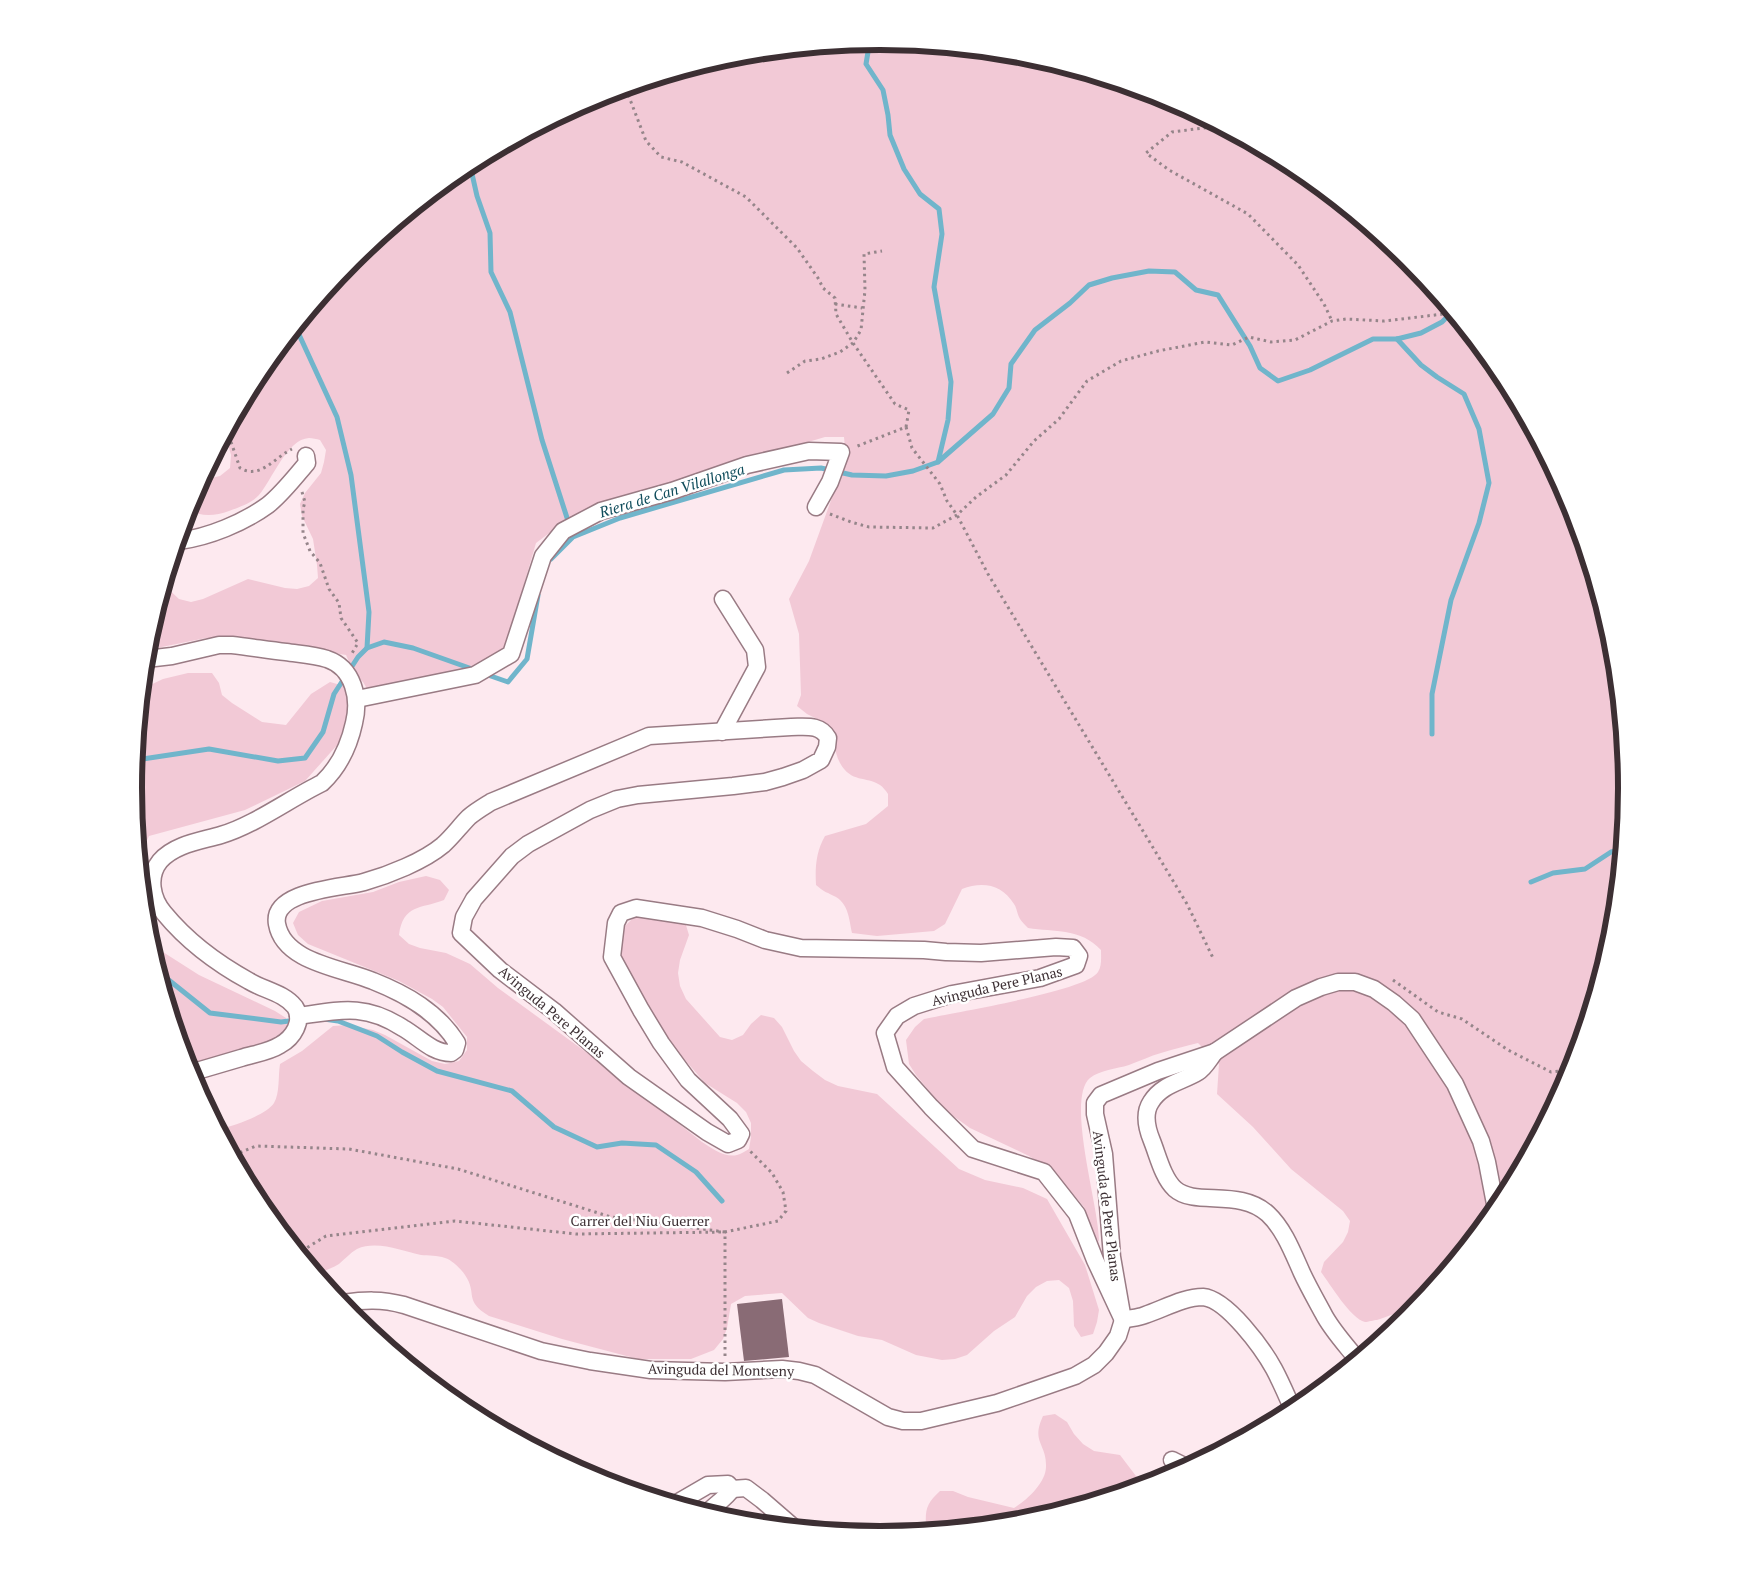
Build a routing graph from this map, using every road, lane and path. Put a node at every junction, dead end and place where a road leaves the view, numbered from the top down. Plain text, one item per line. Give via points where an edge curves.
1 (628, 95) edge
2 (1209, 127) edge
3 (882, 251) dead end
4 (835, 304) junction
5 (862, 308) junction
6 (1445, 313) edge
7 (1332, 321) junction
8 (853, 343) junction
9 (787, 373) dead end
10 (906, 427) junction
11 (231, 439) edge
12 (841, 452) junction
13 (304, 462) junction
14 (816, 507) joint
15 (958, 515) junction
16 (186, 539) edge
17 (723, 599) dead end
18 (155, 658) edge
19 (342, 668) junction
20 (357, 699) junction
21 (722, 732) junction
22 (1214, 960) dead end
23 (1394, 980) dead end
24 (298, 1016) junction
25 (1215, 1052) junction
26 (199, 1070) edge
27 (1562, 1071) edge
28 (738, 1140) junction
29 (239, 1153) edge
30 (1494, 1198) edge
31 (724, 1232) junction
32 (305, 1249) edge
33 (351, 1302) edge
34 (1123, 1320) junction
35 (1353, 1354) edge
36 (725, 1372) junction
37 (1290, 1403) edge
38 (732, 1489) junction
39 (683, 1499) edge
40 (713, 1507) edge
41 (785, 1520) edge

1 - 4 path via 646,141 661,158 682,162 746,197 797,248 823,288 835,298
2 - 7 path via 1172,132 1146,153 1169,170 1248,214 1298,265
3 - 5 path via 864,254
4 - 5 path
4 - 8 path via 836,314
5 - 8 path via 861,330
6 - 7 path via 1384,321
7 - 15 path via 1295,340 1271,342 1249,337 1232,344 1205,342 1121,360 1087,381 1059,420 1034,441 1006,475
8 - 9 path via 821,359 805,361
8 - 10 path via 895,404 909,410
10 - 12 path
10 - 15 path via 912,448 940,484
11 - 13 path via 240,468 244,470 254,472 270,465 290,449 301,448
12 - 14 street
12 - 20 street via 808,451 747,465 601,511 563,531 543,556 511,654 475,675
13 - 16 street via 269,505 215,532
13 - 19 path via 303,533 339,603 341,618 358,643
14 - 15 path via 869,527 933,528
15 - 22 path via 988,574 1187,904
17 - 21 street via 755,650 758,667
18 - 19 street via 219,644 326,659
19 - 20 street
20 - 24 street via 352,733 344,754 322,783 235,831 170,853 155,869 153,893 158,905 179,929 227,968 289,1001
21 - 24 street, Avinguda Pere Planas via 649,736 491,802 469,817 442,845 405,866 364,882 292,899 277,913 284,943 302,955 374,981 426,1007 444,1024 457,1043 451,1053 435,1050 383,1016 366,1011 340,1010
21 - 28 street, Avinguda Pere Planas via 811,726 820,728 828,738 821,760 774,780 638,795 590,810 512,856 474,899 464,917 461,933 500,970 560,1016 629,1077 707,1132 728,1144
23 - 27 path via 1438,1012 1462,1019 1508,1050 1551,1072
24 - 26 street via 292,1035 279,1046
25 - 30 street via 1296,998 1321,987 1355,982 1374,989 1412,1020 1455,1084 1481,1141
25 - 34 street, Avinguda de Pere Planas via 1100,1095 1094,1103 1104,1154 1112,1257
25 - 35 street via 1200,1071 1164,1088 1147,1108 1151,1138 1167,1178 1182,1194 1238,1200 1268,1214 1291,1249 1324,1316
28 - 31 path via 772,1173 783,1192 786,1212 778,1221
28 - 34 street, Avinguda Pere Planas via 741,1134 730,1120 688,1080 665,1048 612,958 616,923 621,913 636,908 702,918 765,940 801,948 982,953 1073,948 1079,956 1076,965 1040,978 952,994 914,1006 897,1016 885,1033 895,1067 973,1149 1044,1172 1077,1214
29 - 31 path, Carrer del Niu Guerrer via 256,1146 349,1149 458,1169 611,1217
31 - 32 path, Carrer del Niu Guerrer via 576,1234 455,1222 326,1236
31 - 36 path
33 - 36 street, Avinguda del Montseny via 385,1300 404,1304 541,1352 651,1370
34 - 36 street, Avinguda del Montseny via 1118,1336 1106,1353 1075,1376 997,1403 921,1421 888,1417 835,1385 800,1371
34 - 37 street via 1204,1297 1225,1306 1247,1330 1273,1368
38 - 39 street via 728,1484 708,1485
38 - 40 street
38 - 41 street via 746,1488

